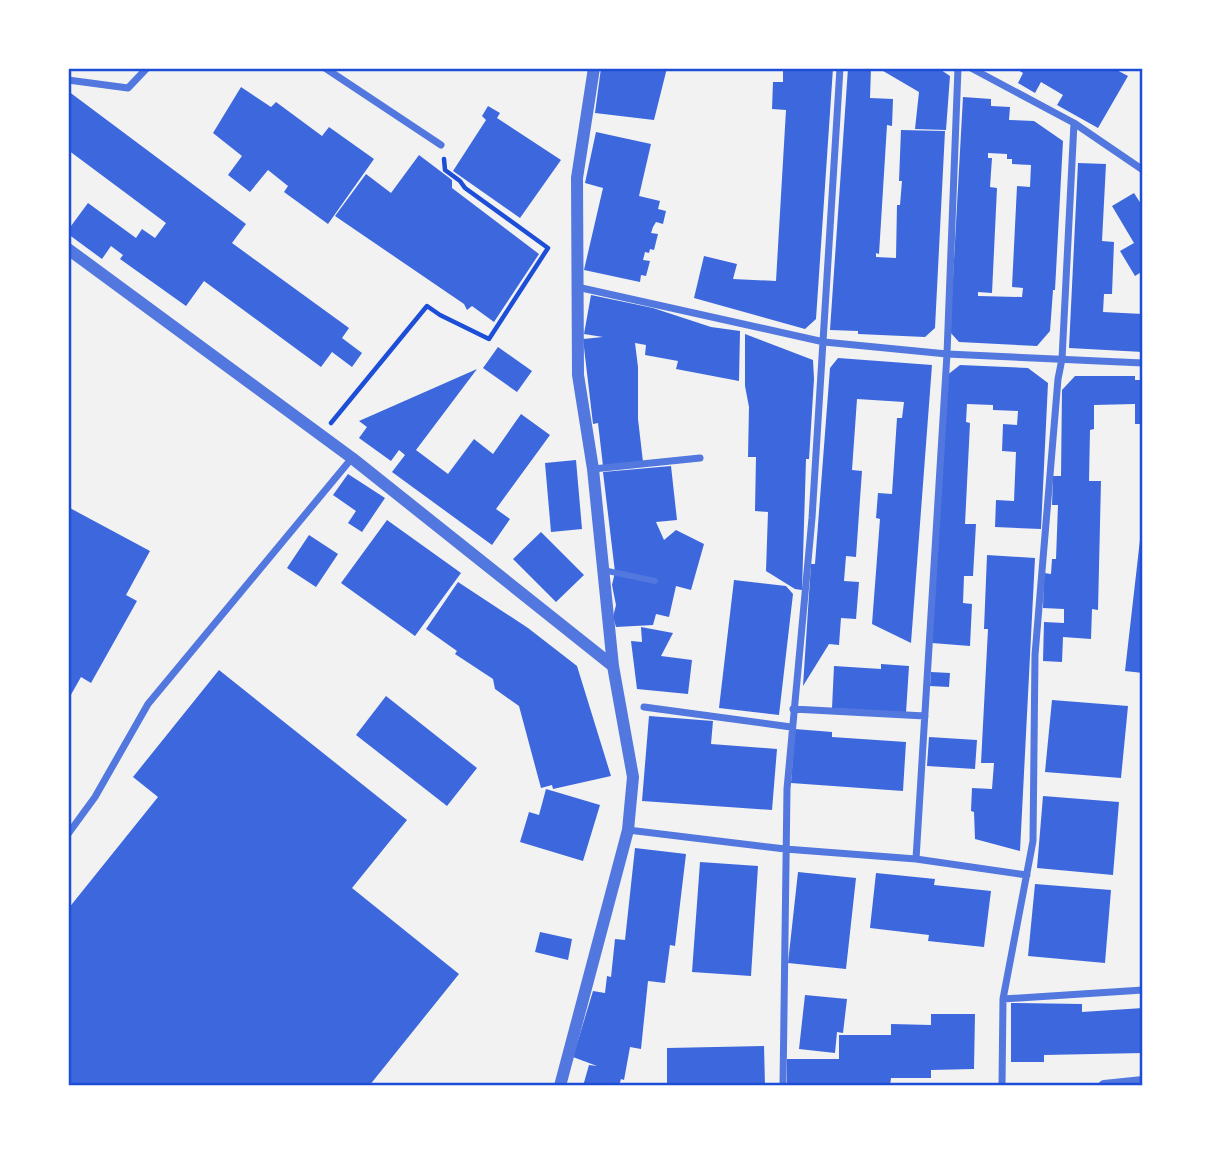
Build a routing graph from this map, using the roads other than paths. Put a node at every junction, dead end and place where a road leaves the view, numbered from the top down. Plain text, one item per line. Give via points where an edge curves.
1 (147, 68) edge
2 (325, 68) edge
3 (594, 68) edge
4 (839, 68) edge
5 (958, 68) edge
6 (971, 68) edge
7 (68, 80) edge
8 (1074, 123) junction
9 (441, 145) road end
10 (1143, 170) edge
11 (68, 249) edge
12 (578, 288) junction
13 (824, 342) junction
14 (947, 354) junction
15 (1062, 359) junction
16 (1143, 363) edge
17 (352, 458) junction
18 (700, 458) dead end
19 (593, 470) junction
20 (603, 570) junction
21 (655, 581) dead end
22 (613, 666) junction
23 (644, 707) dead end
24 (793, 709) junction
25 (925, 716) junction
26 (791, 727) junction
27 (628, 830) junction
28 (68, 834) edge
29 (785, 849) junction
30 (916, 859) junction
31 (1027, 875) junction
32 (1143, 990) edge
33 (1003, 999) junction
34 (1143, 1083) edge
35 (560, 1086) edge
36 (782, 1086) edge
37 (1002, 1086) edge
38 (1104, 1086) edge

1 - 7 street via 128,88
2 - 9 street
3 - 12 street via 577,178
4 - 13 street
5 - 14 street
6 - 8 street
8 - 10 street
8 - 15 street
11 - 17 street
12 - 13 street
12 - 19 street via 578,375
13 - 14 street
13 - 24 street
14 - 15 street
14 - 25 street
15 - 16 street
15 - 31 street via 1035,655 1033,841
17 - 22 street
17 - 28 street via 148,704 95,797
18 - 19 street
19 - 20 street
20 - 21 street
20 - 22 street
22 - 27 street via 633,777
23 - 26 street
24 - 25 street
24 - 26 street
25 - 30 street
26 - 29 street
27 - 29 street
27 - 35 street
29 - 30 street
29 - 36 street
30 - 31 street
31 - 33 street
32 - 33 street
33 - 37 street
34 - 38 street

